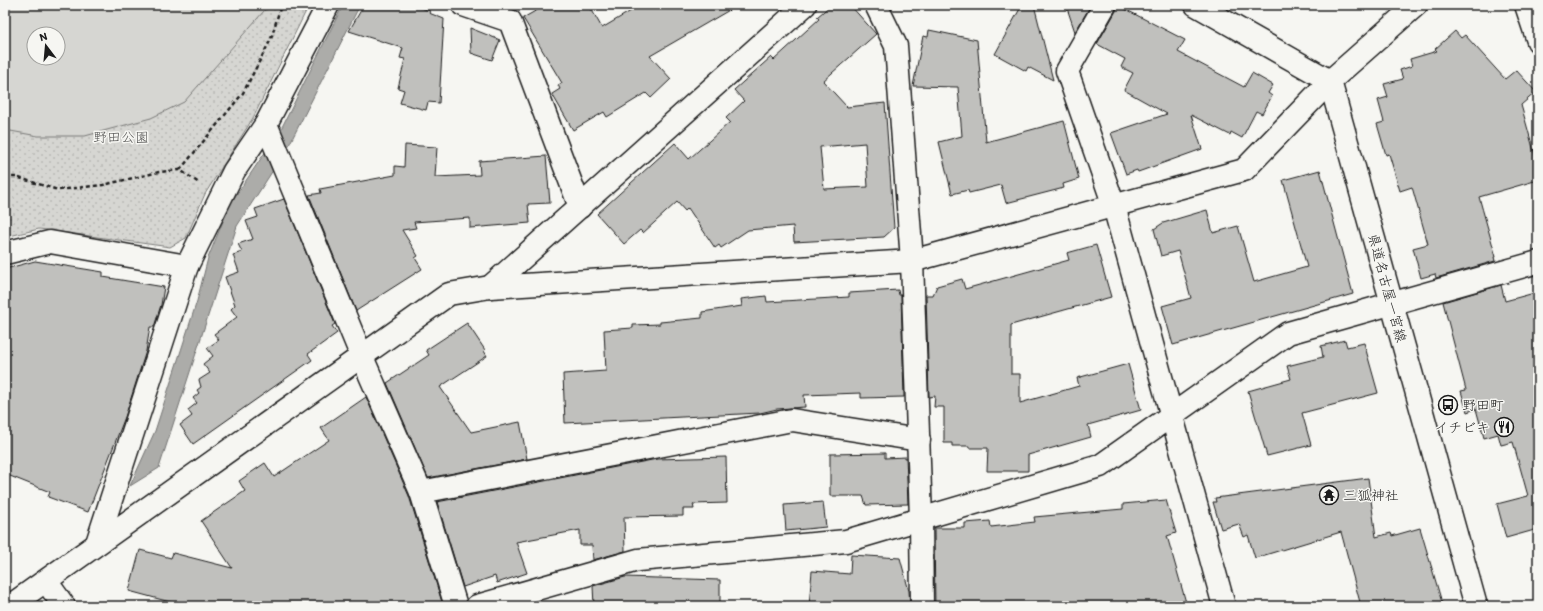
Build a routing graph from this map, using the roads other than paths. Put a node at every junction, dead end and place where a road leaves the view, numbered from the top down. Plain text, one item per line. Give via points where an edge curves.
1 (328, 5) edge
2 (463, 5) edge
3 (805, 5) edge
4 (876, 5) edge
5 (1105, 5) edge
6 (1196, 5) edge
7 (1416, 5) edge
8 (1526, 5) edge
9 (499, 10) edge
10 (1538, 41) edge
11 (1330, 82) junction
12 (268, 131) junction
13 (1114, 206) junction
14 (580, 207) junction
15 (5, 253) edge
16 (912, 261) junction
17 (1538, 262) edge
18 (187, 266) junction
19 (490, 287) junction
20 (1391, 304) junction
21 (362, 357) junction
22 (1171, 415) junction
23 (919, 440) junction
24 (421, 492) junction
25 (921, 518) junction
26 (97, 543) junction
27 (46, 581) junction
28 (10, 606) edge
29 (64, 606) edge
30 (456, 606) edge
31 (477, 606) edge
32 (922, 606) edge
33 (1224, 606) edge
34 (1476, 606) edge

1 - 12 street
2 - 9 street
3 - 14 street
4 - 16 street via 896,46
5 - 13 street via 1067,71
6 - 11 street
7 - 11 street
8 - 10 street
9 - 14 street via 510,21
11 - 13 street via 1244,170
11 - 20 street, 県道名古屋一宮線
12 - 18 street via 234,171
12 - 21 street
13 - 16 street
13 - 22 street
14 - 19 street
15 - 18 street via 50,242
16 - 19 street
16 - 23 street
17 - 20 street
18 - 26 street
19 - 21 street via 449,294
20 - 22 street via 1288,333
20 - 34 street, 県道名古屋一宮線
21 - 24 street
21 - 26 street
22 - 25 street via 1100,466
22 - 33 street
23 - 24 street via 792,420
23 - 25 street
24 - 30 street
25 - 31 street via 846,541 638,560
25 - 32 street
26 - 27 street
27 - 28 street
27 - 29 street

